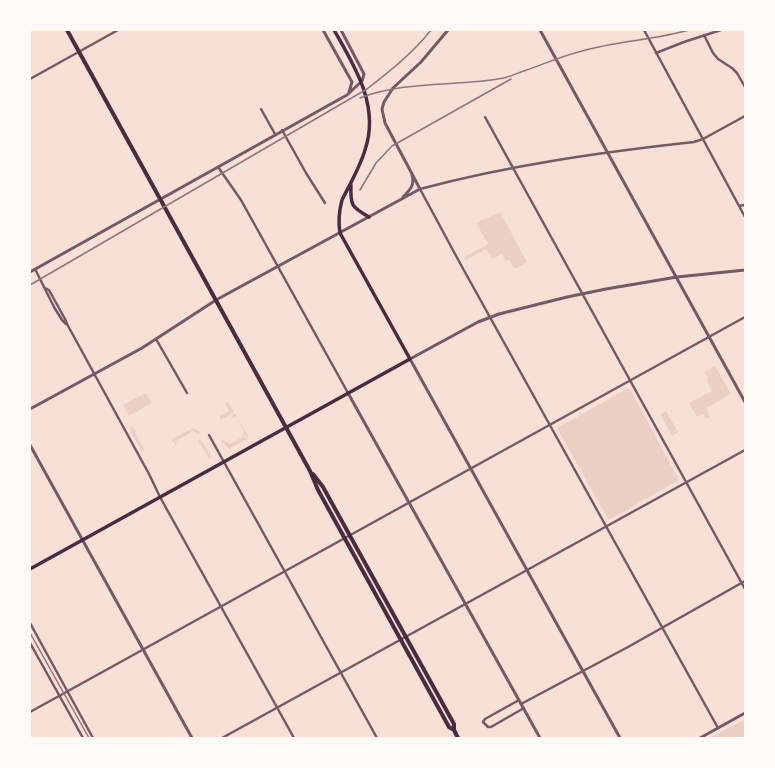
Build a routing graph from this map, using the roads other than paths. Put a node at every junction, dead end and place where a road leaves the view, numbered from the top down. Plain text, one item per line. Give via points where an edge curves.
1 (67, 30) edge
2 (118, 30) edge
3 (323, 30) edge
4 (334, 30) edge
5 (340, 30) edge
6 (448, 30) edge
7 (540, 30) edge
8 (644, 30) edge
9 (721, 30) edge
10 (704, 35) junction
11 (79, 52) junction
12 (656, 53) junction
13 (30, 79) edge
14 (744, 85) edge
15 (347, 95) junction
16 (261, 109) dead end
17 (745, 116) edge
18 (485, 117) dead end
19 (282, 130) junction
20 (274, 134) junction
21 (703, 139) junction
22 (607, 152) junction
23 (218, 166) junction
24 (512, 168) junction
25 (410, 169) junction
26 (351, 182) junction
27 (420, 189) junction
28 (160, 200) junction
29 (401, 200) junction
30 (325, 203) dead end
31 (745, 204) edge
32 (739, 206) junction
33 (369, 217) junction
34 (745, 217) edge
35 (340, 233) junction
36 (278, 267) junction
37 (35, 269) junction
38 (745, 270) edge
39 (30, 272) edge
40 (677, 277) junction
41 (582, 294) junction
42 (216, 300) junction
43 (490, 316) junction
44 (745, 317) edge
45 (709, 337) junction
46 (156, 339) junction
47 (410, 358) junction
48 (94, 374) junction
49 (630, 380) junction
50 (187, 393) dead end
51 (348, 393) junction
52 (745, 402) edge
53 (30, 409) edge
54 (550, 424) junction
55 (286, 427) junction
56 (209, 435) dead end
57 (30, 446) edge
58 (745, 450) edge
59 (223, 462) junction
60 (471, 468) junction
61 (310, 471) junction
62 (686, 482) junction
63 (160, 497) junction
64 (409, 503) junction
65 (607, 526) junction
66 (350, 536) junction
67 (345, 538) junction
68 (82, 540) junction
69 (30, 569) edge
70 (528, 570) junction
71 (284, 572) junction
72 (743, 582) edge
73 (745, 589) edge
74 (465, 604) junction
75 (222, 606) junction
76 (30, 623) edge
77 (662, 627) junction
78 (406, 637) junction
79 (401, 640) junction
80 (30, 643) edge
81 (143, 649) junction
82 (583, 671) junction
83 (341, 672) junction
84 (67, 691) junction
85 (60, 696) junction
86 (519, 700) junction
87 (521, 704) junction
88 (278, 707) junction
89 (524, 708) junction
90 (30, 712) edge
91 (745, 714) edge
92 (718, 728) junction
93 (454, 730) junction
94 (83, 738) edge
95 (93, 738) edge
96 (192, 738) edge
97 (222, 738) edge
98 (294, 738) edge
99 (377, 738) edge
100 (458, 738) edge
101 (540, 738) edge
102 (620, 738) edge
103 (700, 738) edge

1 - 11 highway
2 - 11 street
3 - 15 street via 352,82
4 - 26 main road via 356,70 369,107 368,140
5 - 15 street via 364,74 362,81
6 - 25 street via 421,62 393,88 384,102 382,113 385,123
7 - 22 street
8 - 12 street
9 - 10 street
10 - 12 street
10 - 14 street via 713,53 737,73
11 - 13 street
11 - 28 highway
12 - 21 street
15 - 19 street
16 - 20 street
17 - 21 street
18 - 24 street
19 - 20 street
19 - 30 street
20 - 23 street
21 - 22 street
21 - 32 street
22 - 24 street
22 - 40 street
23 - 28 street
23 - 36 street via 241,200
24 - 27 street
24 - 41 street
25 - 27 street
25 - 29 street via 413,185
26 - 33 main road via 352,204
26 - 35 main road via 340,208
27 - 29 street
27 - 43 street
28 - 37 street
28 - 42 highway
29 - 33 street
31 - 32 street
32 - 34 street
33 - 35 street
35 - 36 street
35 - 47 main road
36 - 42 street
36 - 51 street
37 - 39 street
37 - 48 street via 45,292
38 - 40 street
40 - 41 street
40 - 45 street
41 - 43 street
41 - 49 street
42 - 46 street
42 - 55 highway
43 - 47 street
43 - 54 street
44 - 45 street
45 - 49 street
45 - 52 street
46 - 48 street
46 - 50 street
47 - 51 main road
47 - 60 street
48 - 53 street
48 - 63 street
49 - 54 street
49 - 62 street
51 - 55 main road
51 - 64 street
54 - 60 street
54 - 65 street
55 - 59 main road
55 - 61 highway
56 - 59 street
57 - 68 street
58 - 62 street
59 - 63 main road
59 - 71 street
60 - 64 street
60 - 70 street
61 - 66 highway via 323,487
61 - 67 highway
62 - 65 street
62 - 72 street
63 - 68 main road
63 - 75 street
64 - 66 street
64 - 74 street
65 - 70 street
65 - 77 street
66 - 67 street
66 - 78 highway
67 - 71 street
67 - 79 highway
68 - 69 main road
68 - 81 street
70 - 74 street
70 - 82 street
71 - 75 street
71 - 83 street
72 - 73 street
72 - 77 street
74 - 78 street
74 - 86 street
75 - 81 street
75 - 88 street
76 - 84 street
77 - 82 street
77 - 92 street
78 - 79 street
78 - 93 highway via 454,724
79 - 83 street
79 - 93 highway via 449,727
80 - 85 street
81 - 84 street
81 - 96 street
82 - 87 street
82 - 102 street
83 - 88 street
83 - 99 street
84 - 85 street
84 - 95 street
85 - 90 street
85 - 94 street
86 - 87 street
86 - 89 street via 483,722 491,727
87 - 89 street
88 - 97 street
88 - 98 street
89 - 101 street
91 - 92 street
92 - 103 street
93 - 100 highway

